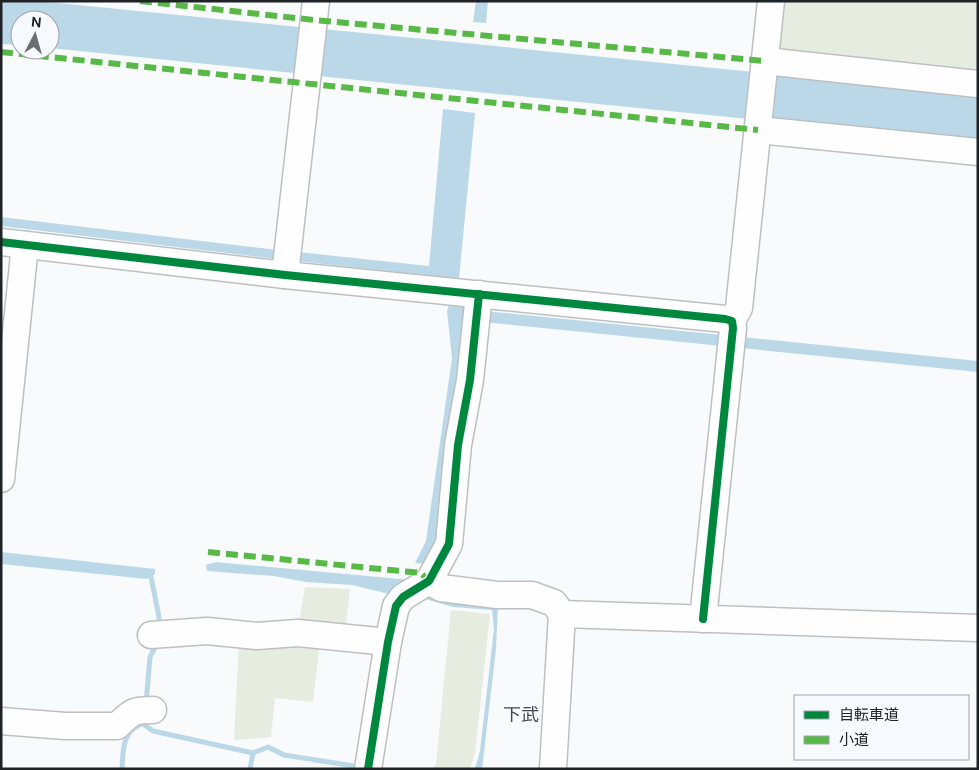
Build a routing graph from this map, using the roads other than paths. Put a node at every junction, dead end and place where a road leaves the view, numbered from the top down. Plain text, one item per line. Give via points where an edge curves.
1 (316, 1) edge
2 (771, 1) edge
3 (978, 84) edge
4 (761, 96) junction
5 (978, 152) edge
6 (13, 244) edge
7 (285, 274) junction
8 (478, 294) junction
9 (732, 334) junction
10 (1, 479) edge
11 (429, 581) junction
12 (562, 614) junction
13 (703, 619) junction
14 (978, 628) edge
15 (151, 635) dead end
16 (388, 642) junction
17 (153, 710) dead end
18 (1, 721) edge
19 (368, 769) edge
20 (553, 769) edge

1 - 7 street
2 - 4 street
3 - 4 street
4 - 5 street
4 - 9 street via 739,308
6 - 7 street
6 - 10 street
7 - 8 street
8 - 9 street via 725,319
8 - 11 street via 449,544
9 - 13 street
11 - 12 street via 441,588 496,595 532,595 554,603
11 - 16 street via 403,597 396,606
12 - 13 street
12 - 20 street
13 - 14 street
15 - 16 street via 207,631 257,636 298,633
16 - 19 street
17 - 18 street via 130,713 117,726

